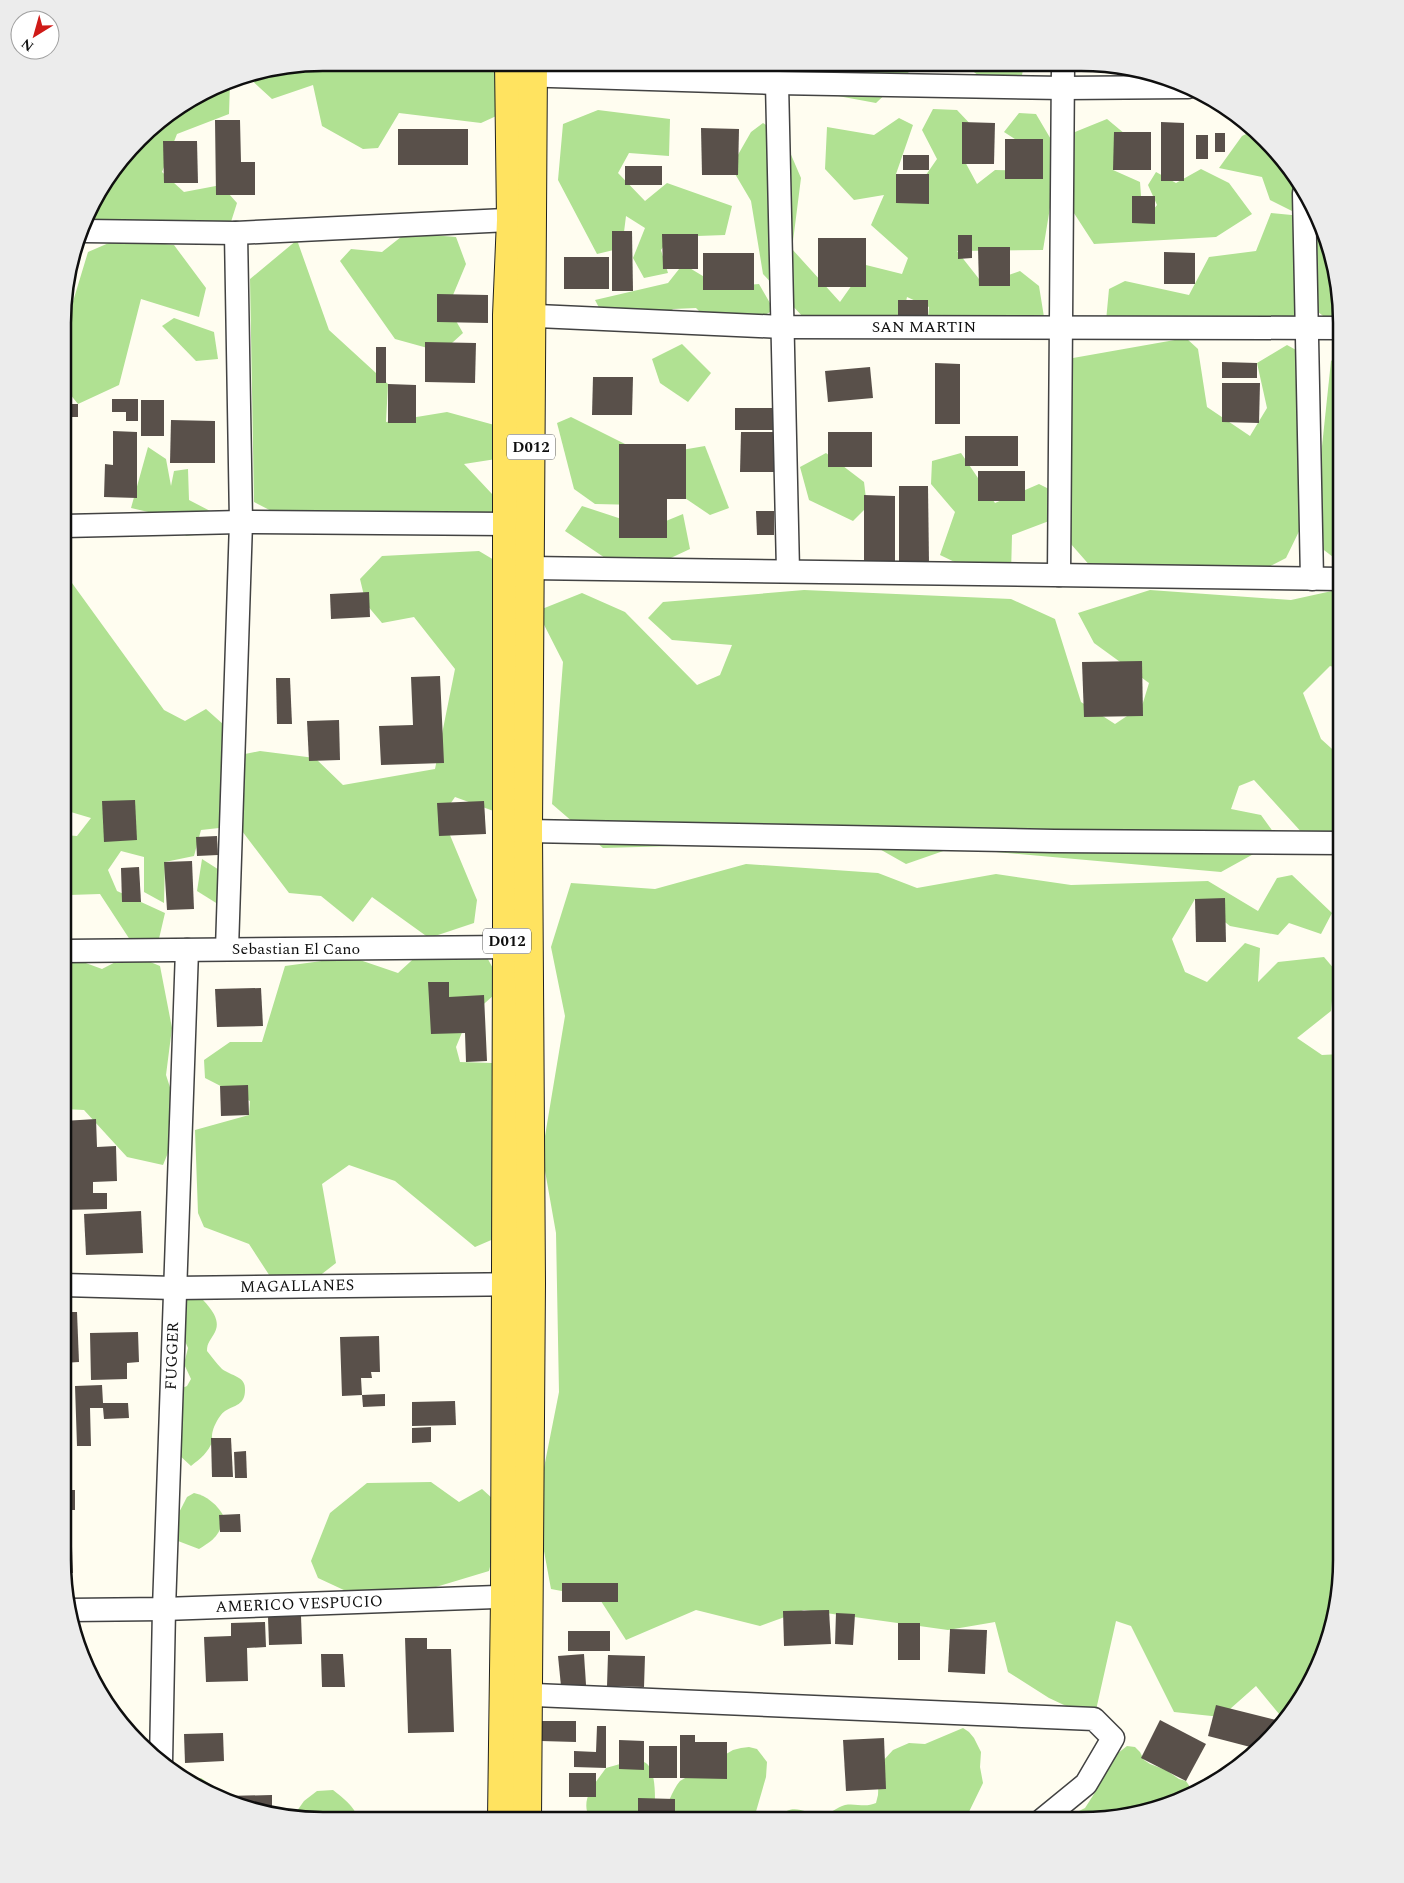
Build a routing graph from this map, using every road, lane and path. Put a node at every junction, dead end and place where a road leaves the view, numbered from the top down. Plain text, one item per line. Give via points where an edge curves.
1 (521, 71) edge
2 (558, 71) edge
3 (1063, 71) edge
4 (777, 83) junction
5 (1168, 87) edge
6 (1063, 88) junction
7 (1304, 207) edge
8 (521, 219) junction
9 (89, 231) edge
10 (236, 233) junction
11 (519, 314) junction
12 (782, 327) junction
13 (1060, 327) junction
14 (1306, 328) junction
15 (1333, 328) edge
16 (242, 522) junction
17 (506, 524) junction
18 (71, 526) edge
19 (530, 568) junction
20 (788, 571) junction
21 (1059, 575) junction
22 (1312, 579) junction
23 (1333, 579) edge
24 (528, 831) junction
25 (1333, 843) edge
26 (518, 947) junction
27 (227, 949) junction
28 (187, 950) junction
29 (71, 951) edge
30 (518, 1284) junction
31 (71, 1285) edge
32 (174, 1288) junction
33 (517, 1597) junction
34 (164, 1609) junction
35 (76, 1610) edge
36 (515, 1694) junction
37 (162, 1753) edge
38 (503, 1812) edge
39 (526, 1812) edge
40 (1052, 1812) edge

1 - 8 main road, D012
2 - 4 street
3 - 6 street
4 - 6 street
4 - 12 street
5 - 6 street
6 - 13 street
7 - 14 street
8 - 10 street
8 - 11 main road, D012
9 - 10 street
10 - 16 street
11 - 12 street, SAN MARTIN
11 - 17 main road, D012
11 - 19 main road, D012
12 - 13 street, SAN MARTIN
12 - 20 street
13 - 14 street, SAN MARTIN
13 - 21 street
14 - 15 street, SAN MARTIN
14 - 22 street
16 - 17 street
16 - 18 street
16 - 27 street
17 - 26 main road, D012
19 - 20 street
19 - 24 main road, D012
20 - 21 street
21 - 22 street
22 - 23 street
24 - 25 street
24 - 26 main road, D012
26 - 27 street, Sebastian El Cano
26 - 30 main road, D012
27 - 28 street, Sebastian El Cano
28 - 29 street, Sebastian El Cano
28 - 32 street, FUGGER
30 - 32 street, MAGALLANES
30 - 33 main road, D012
31 - 32 street, MAGALLANES
32 - 34 street, FUGGER
33 - 34 street, AMERICO VESPUCIO
33 - 36 main road, D012
34 - 35 street, AMERICO VESPUCIO
34 - 37 street, FUGGER
36 - 38 main road, D012
36 - 39 main road, D012
36 - 40 street via 1094,1718 1113,1738 1086,1784

